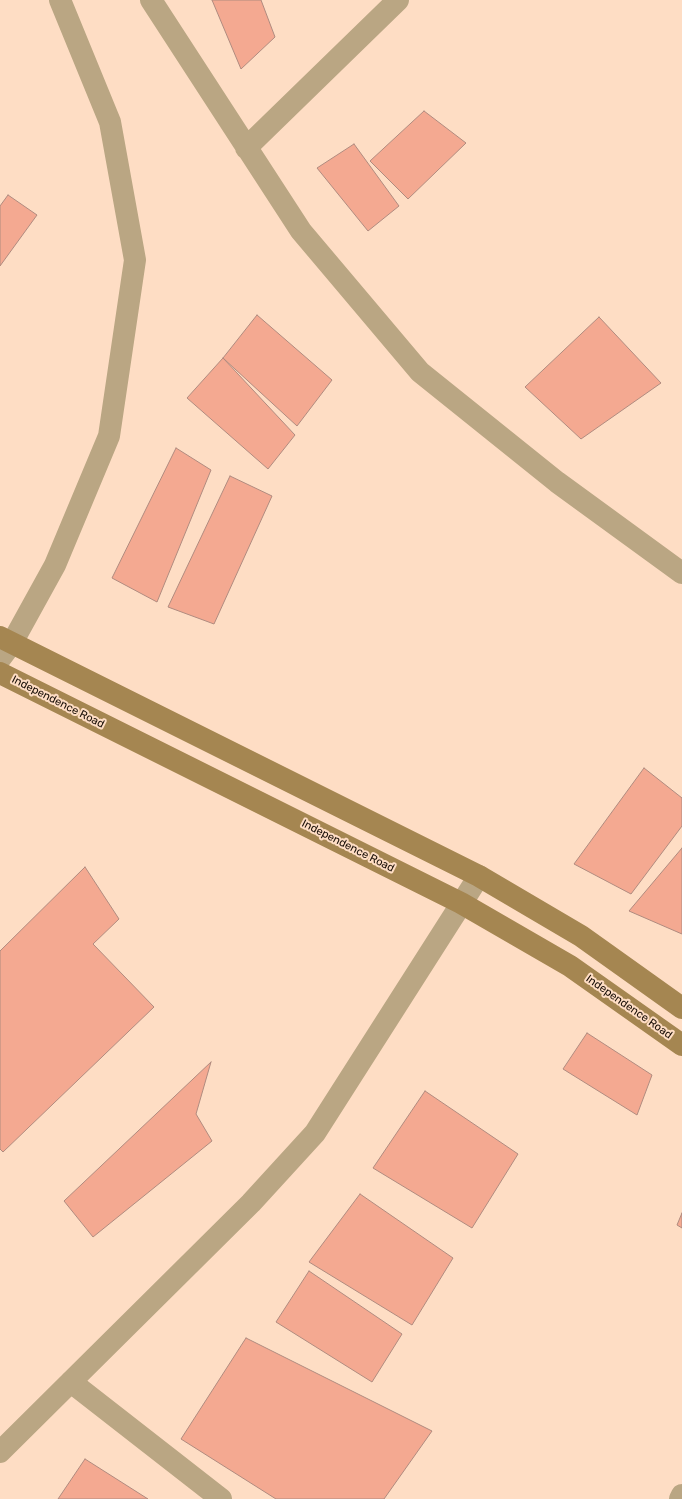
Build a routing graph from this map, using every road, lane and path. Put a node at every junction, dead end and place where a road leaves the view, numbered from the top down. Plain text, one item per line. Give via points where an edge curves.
1 (60, 0) edge
2 (151, 0) edge
3 (398, 0) edge
4 (246, 148) junction
5 (682, 573) edge
6 (4, 646) edge
7 (0, 673) edge
8 (479, 876) junction
9 (461, 903) junction
10 (682, 1008) edge
11 (682, 1044) edge
12 (71, 1382) junction
13 (0, 1452) edge
14 (682, 1495) edge
15 (221, 1499) edge
16 (680, 1499) edge

1 - 6 street via 110,122 135,260 109,436 55,565
2 - 4 street
3 - 4 street
4 - 5 street via 301,231 420,372 557,482
6 - 8 main road
7 - 9 main road, Independence Road
8 - 9 street
8 - 10 main road via 581,936
9 - 11 main road, Independence Road via 570,966
9 - 12 street via 315,1133 252,1203
12 - 13 street
12 - 15 street
14 - 16 street

